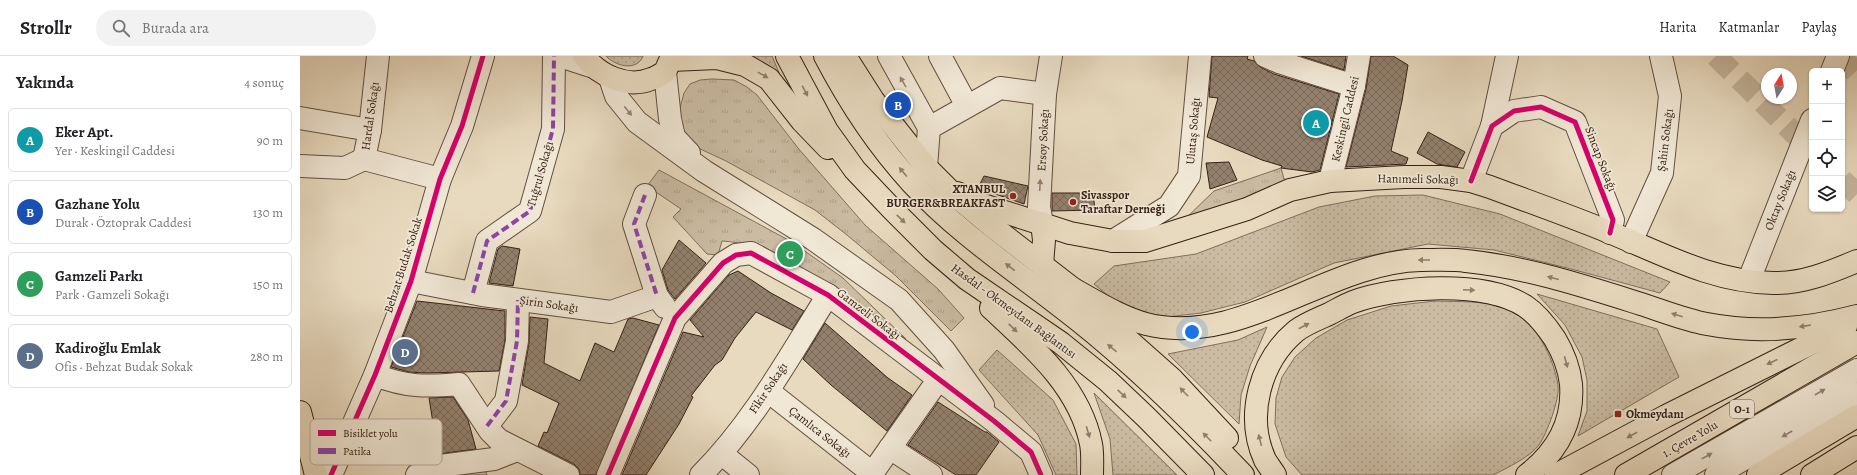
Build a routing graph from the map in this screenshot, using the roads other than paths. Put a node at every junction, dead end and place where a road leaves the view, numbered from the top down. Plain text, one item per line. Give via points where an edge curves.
1 (378, 56) edge
2 (483, 56) edge
3 (554, 56) edge
4 (560, 56) edge
5 (787, 56) edge
6 (825, 56) edge
7 (846, 56) edge
8 (852, 56) edge
9 (889, 56) edge
10 (940, 56) edge
11 (1051, 56) edge
12 (1200, 56) edge
13 (1265, 56) edge
14 (1359, 56) edge
15 (1508, 56) edge
16 (1661, 56) edge
17 (1838, 56) edge
18 (669, 63) edge
19 (596, 67) edge
20 (1833, 68) edge
21 (862, 82) junction
22 (1354, 86) junction
23 (1045, 94) junction
24 (967, 106) junction
25 (300, 118) edge
26 (1492, 126) junction
27 (929, 128) junction
28 (1809, 128) edge
29 (370, 130) junction
30 (364, 159) junction
31 (300, 166) edge
32 (926, 167) junction
33 (704, 170) junction
34 (855, 170) junction
35 (440, 179) junction
36 (1468, 187) junction
37 (1328, 188) junction
38 (949, 190) junction
39 (645, 195) dead end
40 (1043, 232) junction
41 (1608, 239) junction
42 (1112, 241) junction
43 (1631, 242) junction
44 (1857, 261) edge
45 (1042, 265) junction
46 (1857, 274) edge
47 (967, 279) junction
48 (411, 282) junction
49 (1748, 285) junction
50 (1073, 289) junction
51 (473, 293) junction
52 (828, 295) junction
53 (657, 296) junction
54 (518, 300) junction
55 (1857, 316) edge
56 (675, 318) junction
57 (1857, 319) edge
58 (929, 333) junction
59 (1857, 342) edge
60 (912, 360) junction
61 (1857, 370) edge
62 (375, 375) junction
63 (938, 380) junction
64 (768, 391) junction
65 (1857, 394) edge
66 (300, 412) edge
67 (1857, 416) edge
68 (356, 419) edge
69 (994, 421) junction
70 (487, 426) junction
71 (1857, 447) edge
72 (890, 448) junction
73 (517, 450) junction
74 (310, 451) edge
75 (722, 454) junction
76 (313, 465) edge
77 (335, 465) edge
78 (494, 467) edge
79 (871, 474) edge
80 (316, 475) edge
81 (331, 475) edge
82 (417, 475) edge
83 (568, 475) edge
84 (608, 475) edge
85 (701, 475) edge
86 (748, 475) edge
87 (931, 475) edge
88 (1041, 475) edge
89 (1092, 475) edge
90 (1203, 475) edge
91 (1244, 475) edge
92 (1254, 475) edge
93 (1275, 475) edge
94 (1527, 475) edge
95 (1556, 475) edge
96 (1626, 475) edge
97 (1673, 475) edge
98 (1716, 475) edge
99 (1758, 475) edge
100 (1812, 475) edge

1 - 29 street, Hardal Sokağı
2 - 35 street, Behzat Budak Sokak via 462,126
3 - 51 street, Tuğrul Sokağı via 553,129 530,211 487,241
4 - 19 street
5 -> 34 main road, Hasdal - Okmeydanı Bağlantısı via 827,131
91 -> 6 main road via 1152,382 946,216 912,183 864,124
7 - 21 main road
8 - 21 main road
27 -> 9 street
10 - 24 street
11 - 23 street, Ersoy Sokağı
12 - 42 street, Ulutaş Sokağı via 1189,176 1169,206
13 - 22 street
14 - 22 street, Keskingil Caddesi
15 - 26 street
16 - 43 street, Şahin Sokağı via 1670,96 1662,173
17 - 20 street
18 - 19 main road via 650,80 635,82
18 - 33 street via 670,119 674,137
18 -> 34 main road via 717,58 745,65 769,79 824,145
19 -> 33 street via 637,122
21 - 32 main road
22 - 37 street, Keskingil Caddesi
23 - 24 street via 1000,88
40 -> 23 street, Ersoy Sokağı via 1039,207
24 - 27 street
25 - 29 street
26 - 36 street
26 - 41 street, Sincap Sokağı via 1514,111 1541,107 1575,122 1613,220
27 - 32 street
28 - 49 street, Oktay Sokağı
29 - 30 street, Hardal Sokağı
30 - 31 street, Hardal Sokağı via 345,168
30 - 35 street
32 - 38 main road
33 - 58 street via 813,239 899,300
34 -> 47 main road, Hasdal - Okmeydanı Bağlantısı via 918,235
35 - 48 street, Behzat Budak Sokak
36 - 37 main road, Hanımeli Sokağı via 1441,177 1404,177
36 - 41 main road, Hanımeli Sokağı via 1490,187
37 - 40 main road, Hanımeli Sokağı via 1169,244 1129,251 1111,251
37 - 42 main road, Hanımeli Sokağı via 1290,190 1247,209 1145,241
38 - 40 main road
38 - 45 main road
39 - 53 street via 634,224
40 - 42 main road, Hanımeli Sokağı via 1070,233
40 - 45 main road
41 - 43 main road, Hanımeli Sokağı
41 - 49 main road, Hanımeli Sokağı via 1664,269 1726,288
43 - 49 main road, Hanımeli Sokağı via 1691,268
44 - 49 main road, Hanımeli Sokağı via 1798,281
45 - 50 main road
46 - 49 main road, Hanımeli Sokağı via 1801,292
47 -> 89 main road via 987,303 1032,346 1071,394 1084,419 1092,445
47 -> 90 main road, Hasdal - Okmeydanı Bağlantısı via 1061,344 1108,381
48 - 51 street, Şirin Sokağı
48 - 62 street, Behzat Budak Sokak
55 -> 50 main road via 1768,330 1713,325 1515,268 1465,260 1418,260 1365,269 1234,320 1201,327 1169,328 1146,324 1127,318
92 -> 50 main road via 1234,446 1172,379
51 - 54 street, Şirin Sokağı
52 - 56 street, Gamzeli Sokağı via 751,253 736,255 722,263
52 - 60 street, Gamzeli Sokağı
52 - 64 street, Fikir Sokağı
53 - 54 street, Şirin Sokağı via 611,312
53 - 56 street
54 - 70 street via 517,341 506,400
56 - 84 street, Gamzeli Sokağı
57 -> 95 main road
58 - 60 street via 926,350 919,359
58 - 69 street
59 - 96 main road, 1. Çevre Yolu / O-1
60 - 63 street, Gamzeli Sokağı
97 -> 61 street
62 - 68 street, Behzat Budak Sokak
62 - 70 street via 397,383 429,386 458,384
63 - 69 street, Gamzeli Sokağı
63 - 72 street
64 - 75 street, Fikir Sokağı
64 - 79 street, Çamlıca Sokağı
65 -> 98 street
66 - 74 main road
67 - 99 main road
69 - 88 street, Gamzeli Sokağı via 1031,452
70 - 73 street via 499,440
71 - 100 main road
72 - 79 street
72 - 87 street
73 - 78 street
73 - 83 street
75 - 85 street, Fikir Sokağı
75 - 86 street
76 - 80 main road
77 - 81 street, Behzat Budak Sokak
78 - 82 street via 440,466
93 -> 94 main road via 1265,460 1258,435 1256,409 1266,369 1279,348 1297,330 1353,302 1391,293 1444,288 1488,292 1525,306 1547,327 1564,354 1570,376 1572,400 1567,422 1554,450

